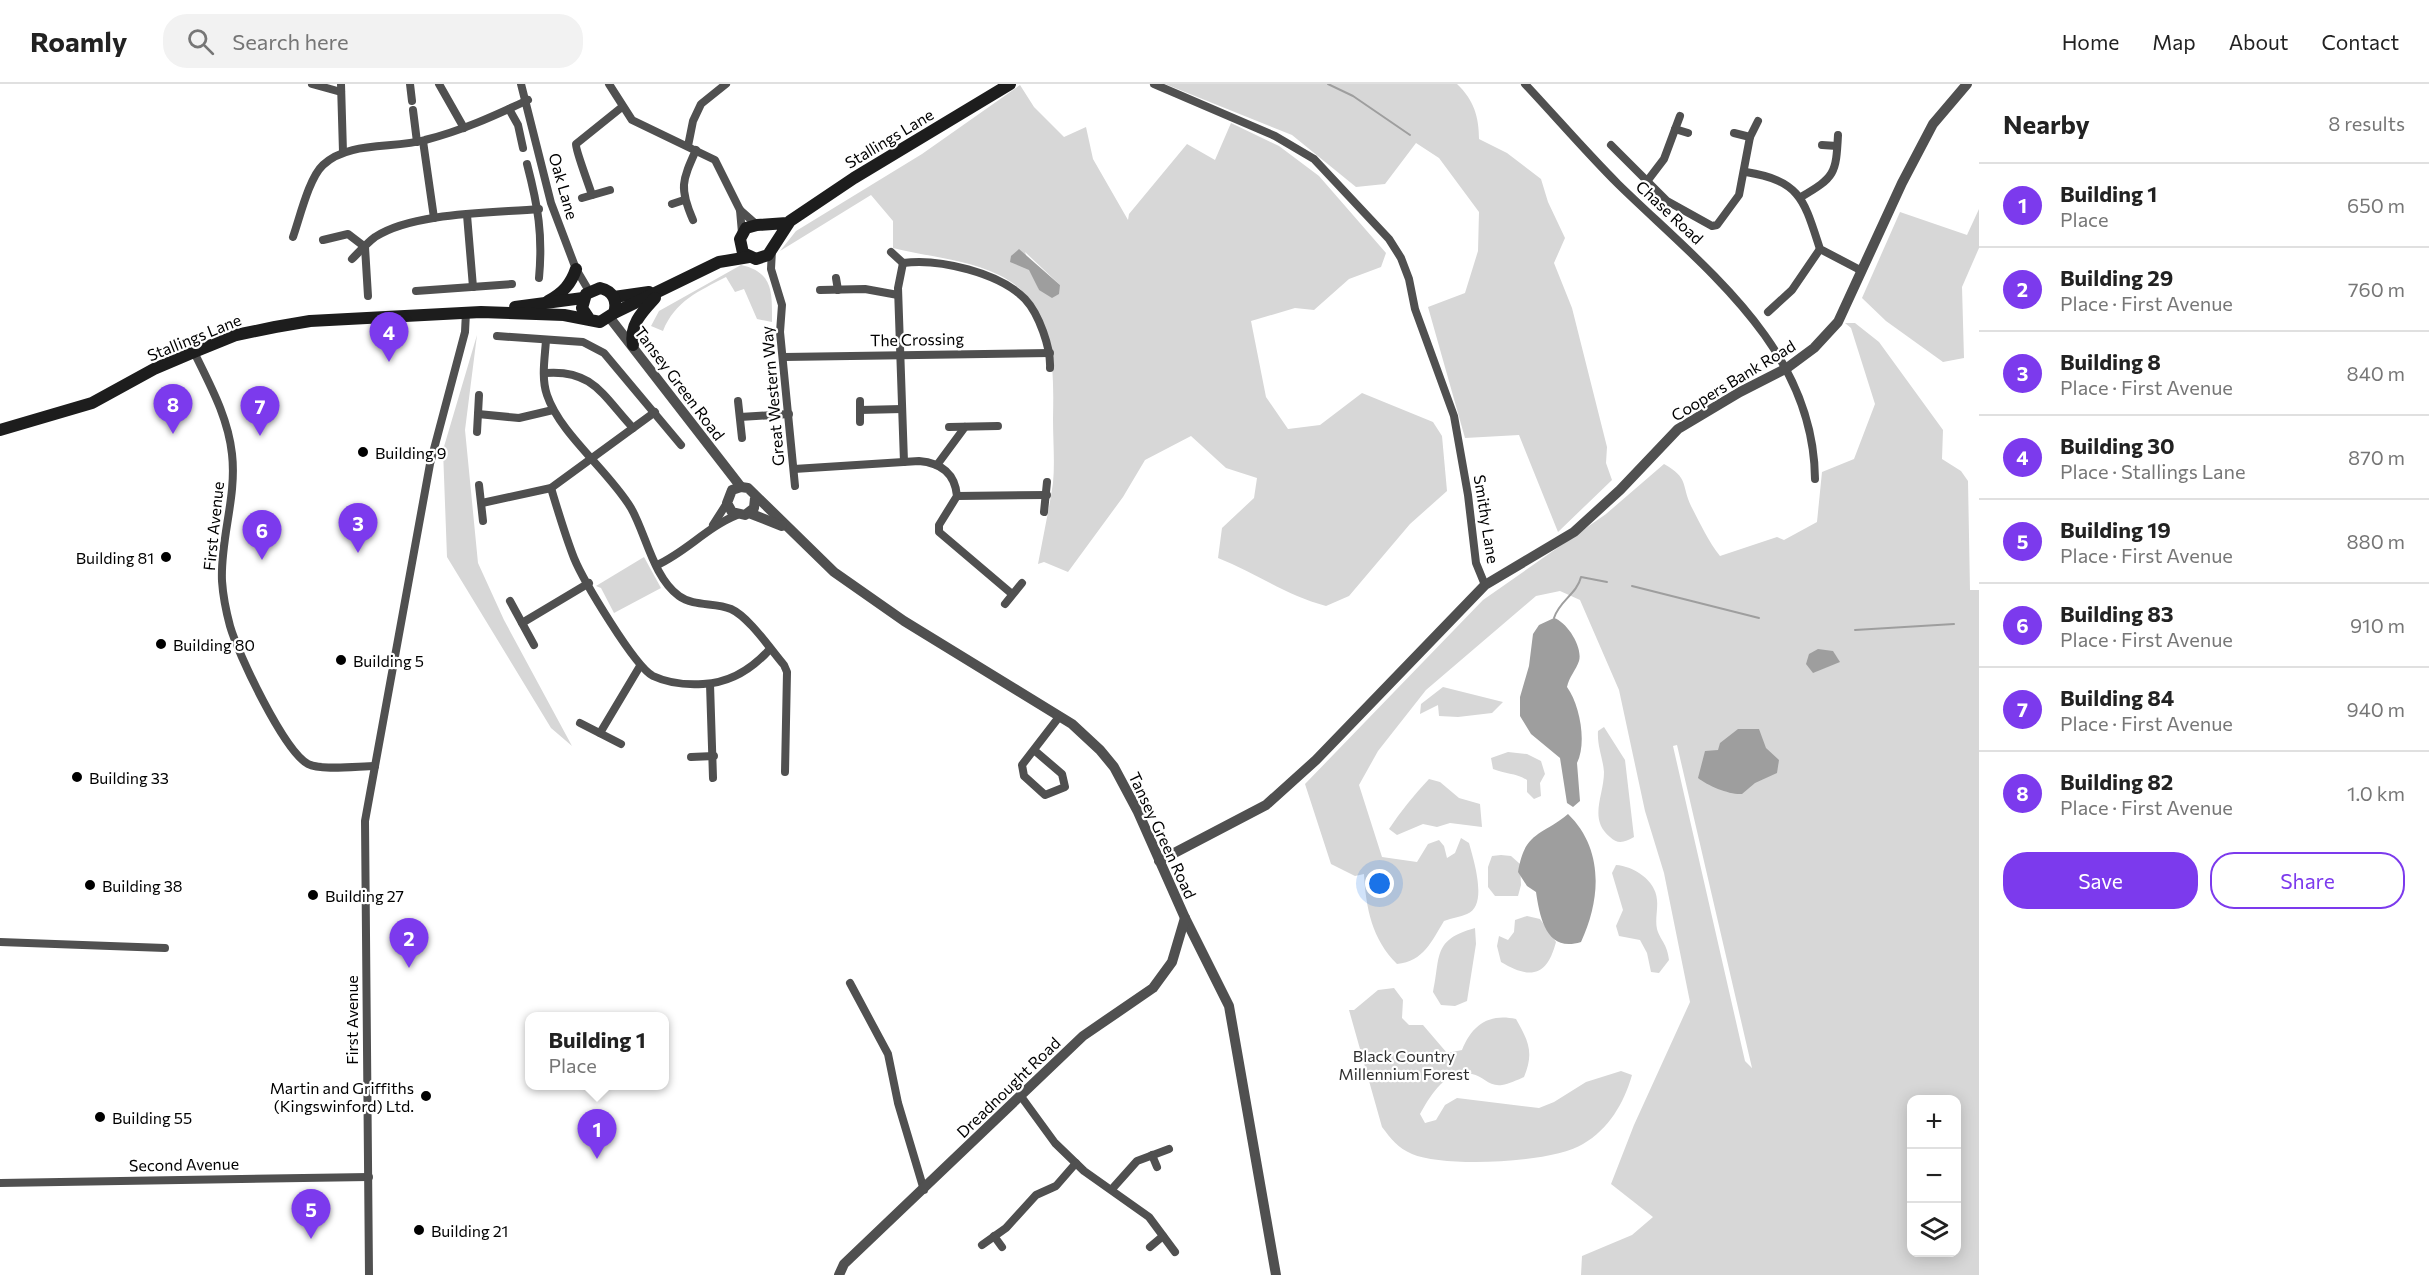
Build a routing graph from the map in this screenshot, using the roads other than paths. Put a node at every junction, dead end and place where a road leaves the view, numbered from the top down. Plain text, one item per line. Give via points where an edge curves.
1 (312, 84) edge
2 (410, 84) edge
3 (440, 84) edge
4 (521, 84) edge
5 (609, 84) edge
6 (726, 84) edge
7 (1010, 84) edge
8 (1154, 84) edge
9 (1525, 84) edge
10 (1967, 84) edge
11 (341, 88) edge
12 (528, 100) junction
13 (412, 101) dead end
14 (622, 107) junction
15 (509, 109) junction
16 (413, 111) dead end
17 (1680, 116) dead end
18 (1758, 120) dead end
19 (464, 128) junction
20 (1675, 129) junction
21 (1688, 133) dead end
22 (1734, 133) dead end
23 (1838, 135) dead end
24 (1750, 137) junction
25 (420, 142) junction
26 (1611, 145) dead end
27 (1822, 145) dead end
28 (1838, 146) junction
29 (523, 148) dead end
30 (692, 148) junction
31 (343, 152) junction
32 (527, 164) dead end
33 (1746, 172) junction
34 (1648, 180) junction
35 (610, 190) dead end
36 (592, 195) junction
37 (1801, 197) junction
38 (582, 198) dead end
39 (684, 200) junction
40 (672, 204) dead end
41 (539, 208) junction
42 (740, 210) junction
43 (467, 215) junction
44 (434, 218) junction
45 (693, 220) dead end
46 (787, 223) junction
47 (759, 225) junction
48 (741, 236) junction
49 (293, 237) dead end
50 (323, 240) dead end
51 (365, 247) junction
52 (773, 247) junction
53 (1820, 249) junction
54 (891, 252) dead end
55 (752, 258) junction
56 (352, 260) dead end
57 (719, 262) junction
58 (903, 263) junction
59 (576, 269) junction
60 (771, 269) junction
61 (1862, 271) junction
62 (539, 278) dead end
63 (836, 278) dead end
64 (512, 284) dead end
65 (473, 287) junction
66 (820, 290) dead end
67 (838, 290) junction
68 (416, 291) dead end
69 (662, 291) junction
70 (586, 295) junction
71 (898, 295) junction
72 (368, 296) dead end
73 (614, 297) junction
74 (542, 304) junction
75 (466, 312) junction
76 (481, 312) junction
77 (1768, 312) dead end
78 (612, 316) junction
79 (590, 320) junction
80 (497, 336) dead end
81 (546, 340) junction
82 (633, 345) junction
83 (194, 352) junction
84 (1050, 353) junction
85 (900, 354) junction
86 (784, 357) junction
87 (1050, 368) dead end
88 (1787, 368) junction
89 (545, 373) junction
90 (479, 395) dead end
91 (738, 401) dead end
92 (902, 409) junction
93 (554, 410) junction
94 (655, 412) junction
95 (478, 414) junction
96 (789, 414) junction
97 (740, 417) junction
98 (860, 422) dead end
99 (998, 426) dead end
100 (949, 427) dead end
101 (965, 427) junction
102 (633, 428) junction
103 (0, 430) edge
104 (477, 432) dead end
105 (742, 438) dead end
106 (681, 445) dead end
107 (592, 459) junction
108 (904, 462) junction
109 (937, 465) junction
110 (725, 468) junction
111 (794, 469) junction
112 (1815, 479) dead end
113 (1047, 482) dead end
114 (479, 485) dead end
115 (795, 486) dead end
116 (741, 487) junction
117 (551, 488) junction
118 (1047, 495) junction
119 (957, 496) junction
120 (728, 498) junction
121 (755, 498) junction
122 (482, 503) junction
123 (1044, 512) dead end
124 (749, 513) junction
125 (737, 515) junction
126 (483, 521) dead end
127 (713, 525) junction
128 (785, 527) junction
129 (657, 566) junction
130 (589, 583) junction
131 (1022, 584) dead end
132 (1485, 585) junction
133 (1012, 594) junction
134 (510, 601) dead end
135 (1005, 604) dead end
136 (522, 623) junction
137 (534, 645) dead end
138 (770, 649) junction
139 (640, 666) junction
140 (710, 684) junction
141 (1059, 717) junction
142 (580, 723) dead end
143 (600, 734) junction
144 (621, 744) dead end
145 (1034, 750) junction
146 (714, 756) junction
147 (691, 757) dead end
148 (375, 766) junction
149 (785, 772) dead end
150 (713, 778) dead end
151 (1159, 861) junction
152 (1185, 918) junction
153 (0, 942) edge
154 (165, 948) dead end
155 (850, 983) dead end
156 (1020, 1095) junction
157 (1169, 1149) dead end
158 (1152, 1155) junction
159 (1076, 1163) junction
160 (1157, 1167) dead end
161 (369, 1177) junction
162 (0, 1183) edge
163 (1112, 1189) junction
164 (924, 1190) junction
165 (994, 1236) junction
166 (1163, 1236) junction
167 (982, 1245) dead end
168 (1002, 1247) dead end
169 (1150, 1247) dead end
170 (1174, 1252) dead end
171 (369, 1275) edge
172 (840, 1275) edge
173 (1276, 1275) edge

1 - 11 street
2 - 13 street
3 - 19 street
4 - 12 street, Oak Lane
5 - 14 street
6 - 30 street via 701,105 693,121
7 - 46 main road, Stallings Lane
8 - 132 street, Smithy Lane via 1275,135 1314,159 1389,239 1409,279 1414,309 1454,416 1476,563
9 - 88 street, Chase Road via 1573,139 1726,288
10 - 61 street, Coopers Bank Road via 1933,123
11 - 31 street
12 - 15 street
12 - 59 street, Oak Lane via 551,203
14 - 30 street via 641,126
14 - 36 street via 576,144 575,152 584,164
15 - 19 street
15 - 29 street via 518,125
16 - 25 street
17 - 20 street
18 - 24 street
19 - 25 street
20 - 21 street
20 - 34 street via 1664,159
22 - 24 street
23 - 28 street
24 - 33 street
25 - 31 street
25 - 44 street
26 - 34 street
27 - 28 street
28 - 37 street via 1834,171 1827,182
30 - 39 street via 684,177
30 - 42 street via 715,160
31 - 49 street via 323,165 315,176
32 - 41 street
33 - 34 street via 1739,195 1717,225 1712,226 1667,201
33 - 37 street via 1783,182
35 - 36 street
36 - 38 street
37 - 53 street
39 - 40 street
39 - 45 street
41 - 43 street
41 - 62 street
42 - 47 street
42 - 48 street
43 - 44 street
43 - 65 street
44 - 51 street via 394,227
46 - 47 main road, Stallings Lane
46 - 52 main road, Stallings Lane
47 - 48 main road
47 - 52 main road via 771,232
48 - 55 main road via 743,253
48 - 57 main road
50 - 51 street via 348,234
51 - 56 street
51 - 72 street
52 - 55 main road via 768,255
52 - 60 street
53 - 61 street
53 - 77 street via 1792,290
54 - 58 street
55 - 57 main road
55 - 60 street
57 - 69 main road
58 - 71 street
58 - 84 street via 931,261 988,276 1010,288 1026,300
59 - 70 street, Oak Lane
59 - 74 main road via 561,294
60 - 86 street, Great Western Way via 780,292
61 - 88 street, Coopers Bank Road via 1838,322 1814,348
63 - 67 street
64 - 65 street
65 - 68 street
66 - 67 street
67 - 71 street via 865,289
69 - 73 main road
69 - 78 main road
69 - 82 main road via 634,324
70 - 73 main road via 600,288
70 - 74 main road
70 - 79 main road via 582,308
71 - 85 street
73 - 78 main road
74 - 76 main road
75 - 76 main road, Stallings Lane
75 - 83 main road, Stallings Lane via 310,321 236,335
75 - 148 street, First Avenue via 465,332 430,464
76 - 79 main road via 564,315
78 - 79 main road via 600,322
78 - 82 street, Tansey Green Road
80 - 81 street
81 - 89 street
81 - 94 street via 583,342 604,353
82 - 110 street, Tansey Green Road
83 - 103 main road, Stallings Lane via 92,403
83 - 148 street, First Avenue via 225,420 232,456 233,483 222,580 239,652 283,733 303,760 314,766
84 - 85 street, The Crossing
84 - 87 street
85 - 86 street, The Crossing
85 - 92 street
86 - 96 street, Great Western Way
88 - 112 street, Chase Road via 1811,429
88 - 132 street, Coopers Bank Road via 1678,429 1574,532
89 - 93 street via 546,394
89 - 102 street via 571,372 591,382
90 - 95 street
91 - 97 street
92 - 98 street via 860,405
92 - 108 street
93 - 95 street via 519,418
93 - 107 street
94 - 102 street
94 - 106 street
95 - 104 street
96 - 97 street
96 - 111 street, Great Western Way
97 - 105 street
99 - 101 street
100 - 101 street
101 - 109 street
102 - 107 street
107 - 117 street
107 - 129 street via 631,508
108 - 109 street via 919,460
108 - 111 street
109 - 119 street via 955,479
110 - 116 street, Tansey Green Road
110 - 120 street, Tansey Green Road
111 - 115 street, Great Western Way
113 - 118 street
114 - 122 street
116 - 120 street
116 - 121 street, Tansey Green Road via 752,491
117 - 122 street
117 - 130 street via 575,561
118 - 119 street
118 - 123 street
119 - 133 street via 939,525 939,532
120 - 125 street, Tansey Green Road
120 - 127 street
121 - 124 street
121 - 128 street, Tansey Green Road
122 - 126 street
124 - 125 street
124 - 128 street, Tansey Green Road
125 - 127 street
127 - 129 street via 674,558
128 - 141 street, Tansey Green Road via 834,572 904,621
129 - 138 street via 680,597 706,606 730,608
130 - 136 street
130 - 139 street
131 - 133 street
132 - 151 street, Smithy Lane via 1316,760 1266,805
133 - 135 street
134 - 136 street
136 - 137 street
138 - 140 street via 756,665
138 - 149 street via 787,672
139 - 140 street via 652,676 672,682
139 - 143 street
140 - 146 street
141 - 145 street
141 - 151 street, Tansey Green Road via 1100,750 1114,767
142 - 143 street
143 - 144 street
145 - 145 street via 1022,765 1024,776 1045,795 1065,787 1062,774
146 - 147 street
146 - 150 street
148 - 161 street, First Avenue via 365,821
151 - 152 street, Tansey Green Road
152 - 156 street, Dreadnought Road via 1172,962 1153,988 1083,1036
152 - 173 street, Tansey Green Road via 1229,1006
153 - 154 street
155 - 164 street via 888,1054
156 - 159 street via 1055,1143
156 - 164 street, Dreadnought Road
157 - 158 street
158 - 160 street
158 - 163 street via 1137,1161
159 - 163 street
159 - 165 street via 1056,1186 1036,1195
161 - 162 street, Second Avenue
161 - 171 street, First Avenue
163 - 166 street via 1149,1217
164 - 172 street, Dreadnought Road via 844,1264
165 - 167 street
165 - 168 street
166 - 169 street
166 - 170 street

